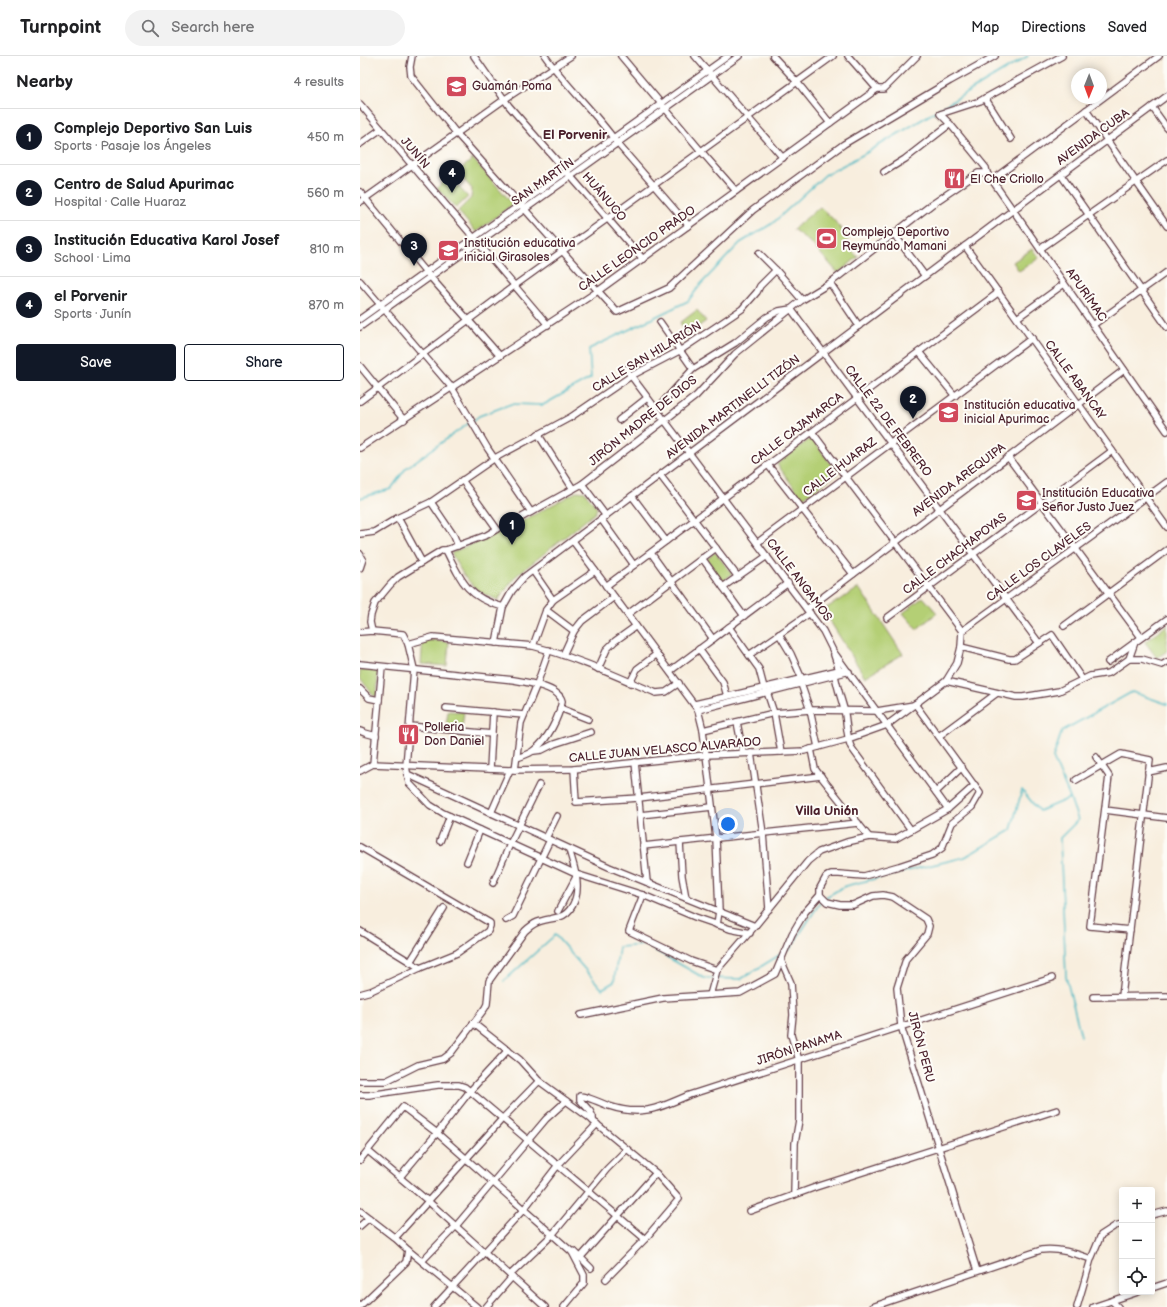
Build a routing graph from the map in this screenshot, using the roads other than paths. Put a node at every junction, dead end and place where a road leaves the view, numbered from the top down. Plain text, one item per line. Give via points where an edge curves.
1 (412, 56) edge
2 (474, 56) edge
3 (545, 56) edge
4 (571, 56) edge
5 (621, 56) edge
6 (695, 56) edge
7 (728, 56) edge
8 (739, 56) edge
9 (773, 56) edge
10 (833, 56) edge
11 (848, 56) edge
12 (918, 56) edge
13 (996, 56) edge
14 (1062, 56) edge
15 (1159, 56) edge
16 (724, 62) junction
17 (554, 68) junction
18 (710, 73) junction
19 (797, 82) junction
20 (877, 89) junction
21 (1167, 96) edge
22 (985, 98) junction
23 (505, 99) junction
24 (360, 104) edge
25 (661, 104) junction
26 (1152, 107) junction
27 (665, 109) junction
28 (1086, 110) junction
29 (748, 117) junction
30 (640, 123) junction
31 (830, 123) junction
32 (950, 124) junction
33 (379, 128) junction
34 (1167, 128) edge
35 (456, 134) junction
36 (1011, 138) dead end
37 (615, 140) junction
38 (1107, 141) junction
39 (360, 144) edge
40 (701, 151) junction
41 (783, 158) junction
42 (1167, 160) edge
43 (412, 166) junction
44 (884, 172) dead end
45 (987, 173) junction
46 (569, 174) junction
47 (1061, 174) junction
48 (992, 180) junction
49 (1136, 182) junction
50 (654, 185) junction
51 (736, 191) junction
52 (360, 192) edge
53 (365, 198) junction
54 (360, 202) edge
55 (522, 207) junction
56 (1013, 210) junction
57 (1089, 215) junction
58 (608, 218) junction
59 (689, 226) junction
60 (1167, 226) edge
61 (894, 234) junction
62 (476, 241) junction
63 (965, 246) junction
64 (1040, 250) junction
65 (562, 251) junction
66 (759, 253) dead end
67 (643, 259) junction
68 (776, 270) junction
69 (1167, 272) edge
70 (428, 274) junction
71 (925, 276) junction
72 (360, 281) edge
73 (830, 283) junction
74 (1064, 284) junction
75 (514, 286) junction
76 (1141, 290) junction
77 (598, 291) junction
78 (999, 292) junction
79 (802, 300) junction
80 (382, 307) junction
81 (791, 309) junction
82 (1017, 318) junction
83 (360, 319) edge
84 (469, 320) junction
85 (660, 322) dead end
86 (548, 325) junction
87 (1093, 325) junction
88 (859, 326) junction
89 (360, 327) edge
90 (1167, 327) edge
91 (1032, 338) junction
92 (681, 350) junction
93 (823, 352) junction
94 (919, 352) junction
95 (423, 354) junction
96 (500, 356) junction
97 (360, 366) edge
98 (626, 369) dead end
99 (694, 369) junction
100 (1124, 370) junction
101 (631, 376) junction
102 (378, 388) junction
103 (452, 388) junction
104 (955, 396) junction
105 (647, 398) junction
106 (857, 398) junction
107 (360, 401) edge
108 (664, 401) dead end
109 (1079, 404) junction
110 (1167, 418) edge
111 (404, 420) junction
112 (619, 420) dead end
113 (664, 420) junction
114 (1161, 422) junction
115 (1167, 431) edge
116 (812, 432) junction
117 (538, 434) junction
118 (891, 443) junction
119 (360, 448) edge
120 (1112, 451) junction
121 (689, 453) junction
122 (1008, 457) junction
123 (495, 458) junction
124 (768, 465) junction
125 (660, 475) junction
126 (846, 477) junction
127 (462, 480) junction
128 (1167, 482) edge
129 (582, 484) junction
130 (573, 489) junction
131 (632, 496) junction
132 (724, 498) junction
133 (1146, 498) junction
134 (431, 502) junction
135 (1042, 503) junction
136 (802, 509) junction
137 (940, 509) junction
138 (531, 512) junction
139 (604, 517) junction
140 (398, 518) junction
141 (694, 520) junction
142 (515, 521) dead end
143 (1167, 527) edge
144 (360, 534) edge
145 (573, 541) junction
146 (666, 542) junction
147 (757, 542) junction
148 (895, 542) junction
149 (458, 546) junction
150 (716, 548) junction
151 (1076, 549) junction
152 (446, 550) junction
153 (1167, 550) edge
154 (650, 553) junction
155 (360, 554) edge
156 (973, 554) junction
157 (767, 556) junction
158 (702, 558) junction
159 (422, 562) junction
160 (634, 565) junction
161 (360, 568) edge
162 (533, 571) junction
163 (595, 571) junction
164 (853, 574) junction
165 (738, 577) junction
166 (671, 581) junction
167 (788, 583) junction
168 (606, 586) junction
169 (929, 587) junction
170 (723, 588) junction
171 (1108, 593) junction
172 (614, 597) junction
173 (1006, 599) junction
174 (553, 600) junction
175 (503, 607) junction
176 (546, 610) junction
177 (809, 611) junction
178 (628, 614) junction
179 (744, 616) junction
180 (887, 618) dead end
181 (1167, 619) edge
182 (636, 626) junction
183 (1064, 626) dead end
184 (729, 627) junction
185 (372, 631) junction
186 (574, 631) junction
187 (962, 631) junction
188 (360, 632) edge
189 (779, 634) junction
190 (1141, 637) junction
191 (713, 639) junction
192 (496, 642) junction
193 (1135, 642) junction
194 (1039, 643) junction
195 (408, 644) junction
196 (533, 646) junction
197 (961, 647) junction
198 (699, 649) junction
199 (549, 650) junction
200 (833, 651) junction
201 (657, 654) junction
202 (563, 655) junction
203 (749, 655) junction
204 (1129, 659) junction
205 (1108, 662) dead end
206 (1167, 662) edge
207 (360, 664) edge
208 (382, 666) junction
209 (414, 669) junction
210 (598, 669) junction
211 (670, 671) junction
212 (848, 672) junction
213 (838, 673) junction
214 (1082, 679) junction
215 (801, 681) junction
216 (946, 681) junction
217 (630, 683) junction
218 (679, 683) junction
219 (537, 684) junction
220 (360, 689) edge
221 (766, 690) junction
222 (997, 693) junction
223 (727, 696) junction
224 (379, 700) junction
225 (915, 704) junction
226 (696, 707) junction
227 (446, 708) dead end
228 (560, 708) junction
229 (810, 710) junction
230 (844, 710) junction
231 (877, 711) junction
232 (493, 712) junction
233 (774, 712) junction
234 (524, 714) junction
235 (588, 719) dead end
236 (737, 722) junction
237 (887, 725) junction
238 (410, 726) junction
239 (703, 730) junction
240 (360, 731) edge
241 (591, 732) dead end
242 (492, 734) junction
243 (376, 736) junction
244 (938, 736) junction
245 (848, 739) junction
246 (818, 747) junction
247 (811, 749) junction
248 (534, 751) junction
249 (782, 752) junction
250 (743, 753) junction
251 (750, 753) junction
252 (706, 755) junction
253 (1096, 757) dead end
254 (517, 758) junction
255 (635, 762) junction
256 (373, 764) junction
257 (1102, 765) junction
258 (406, 766) junction
259 (962, 767) junction
260 (1167, 768) edge
261 (490, 769) junction
262 (574, 769) junction
263 (512, 770) junction
264 (360, 771) edge
265 (1148, 772) junction
266 (407, 774) junction
267 (821, 776) junction
268 (1076, 780) dead end
269 (754, 783) junction
270 (539, 785) dead end
271 (975, 785) junction
272 (710, 789) junction
273 (936, 792) junction
274 (639, 798) junction
275 (712, 807) junction
276 (948, 809) junction
277 (1105, 810) junction
278 (491, 813) junction
279 (640, 815) junction
280 (1143, 815) junction
281 (450, 816) junction
282 (556, 816) dead end
283 (1167, 818) edge
284 (858, 823) junction
285 (519, 826) junction
286 (480, 830) junction
287 (911, 830) junction
288 (763, 834) junction
289 (869, 837) junction
290 (716, 838) junction
291 (548, 839) junction
292 (440, 841) dead end
293 (680, 842) junction
294 (510, 844) junction
295 (643, 846) junction
296 (360, 847) edge
297 (569, 849) junction
298 (541, 858) junction
299 (467, 862) dead end
300 (576, 875) junction
301 (647, 882) junction
302 (493, 884) dead end
303 (643, 895) junction
304 (820, 895) junction
305 (686, 898) junction
306 (444, 908) dead end
307 (769, 909) junction
308 (558, 911) dead end
309 (719, 911) junction
310 (506, 920) dead end
311 (717, 924) junction
312 (755, 926) junction
313 (360, 930) edge
314 (1130, 930) junction
315 (750, 932) junction
316 (781, 960) junction
317 (410, 962) junction
318 (420, 968) junction
319 (715, 975) junction
320 (1052, 978) dead end
321 (360, 994) edge
322 (710, 995) junction
323 (1122, 996) junction
324 (1166, 996) edge
325 (1093, 997) dead end
326 (1167, 1003) edge
327 (582, 1015) dead end
328 (473, 1023) junction
329 (901, 1026) junction
330 (508, 1050) junction
331 (799, 1060) junction
332 (360, 1081) edge
333 (539, 1081) junction
334 (470, 1091) junction
335 (360, 1095) edge
336 (566, 1101) junction
337 (1057, 1110) dead end
338 (503, 1118) junction
339 (595, 1123) junction
340 (437, 1133) junction
341 (529, 1140) junction
342 (939, 1148) junction
343 (627, 1149) junction
344 (368, 1151) junction
345 (466, 1159) junction
346 (360, 1160) edge
347 (558, 1165) junction
348 (656, 1173) junction
349 (400, 1177) junction
350 (493, 1183) junction
351 (588, 1191) junction
352 (794, 1195) junction
353 (428, 1201) junction
354 (524, 1210) junction
355 (360, 1211) edge
356 (750, 1211) dead end
357 (1167, 1211) edge
358 (1155, 1214) edge
359 (618, 1216) junction
360 (369, 1218) junction
361 (1119, 1225) edge
362 (360, 1226) edge
363 (456, 1226) junction
364 (552, 1235) junction
365 (395, 1238) junction
366 (645, 1239) junction
367 (408, 1250) junction
368 (484, 1252) junction
369 (572, 1252) junction
370 (580, 1258) junction
371 (1091, 1259) junction
372 (422, 1261) junction
373 (591, 1268) dead end
374 (977, 1271) junction
375 (511, 1276) junction
376 (606, 1279) dead end
377 (1167, 1283) edge
378 (1155, 1287) edge
379 (453, 1288) junction
380 (1129, 1295) edge
381 (1112, 1301) junction
382 (360, 1306) edge
383 (542, 1306) edge
384 (434, 1307) edge
385 (477, 1307) edge
386 (486, 1307) edge
387 (564, 1307) edge
388 (872, 1307) edge
389 (1077, 1307) edge
390 (1093, 1307) edge
391 (1118, 1307) edge

1 - 35 street via 411,76
2 - 23 street, HUÁNUCO
3 - 17 street
4 - 17 street
5 - 25 street
6 - 18 street
7 - 16 street, SAN MARTÍN
8 - 16 street, SAN MARTÍN
9 - 19 street
10 - 19 street
11 - 20 street
12 - 20 street, CALLE LEONCIO PRADO via 884,89
13 - 77 street via 844,144 754,210 669,288 617,312
14 - 22 street
15 - 28 street
16 - 18 street, SAN MARTÍN
17 - 23 street
17 - 37 street
18 - 25 street, SAN MARTÍN
18 - 27 street, SAN MARTÍN
18 - 29 street
19 - 29 street
19 - 31 street
20 - 31 street, CALLE LEONCIO PRADO
21 - 26 street, AVENIDA CUBA
22 - 32 street, APURÍMAC via 940,114
22 - 36 street
23 - 35 street
23 - 46 street, HUÁNUCO
24 - 33 street, JUNÍN
25 - 27 street
25 - 30 street, SAN MARTÍN
26 - 34 street
26 - 38 street, AVENIDA CUBA
27 - 30 street, SAN MARTÍN
27 - 40 street
28 - 38 street
28 - 48 street
29 - 40 street
29 - 41 street
30 - 37 street, SAN MARTÍN
31 - 41 street, CALLE LEONCIO PRADO
32 - 44 street via 905,160
32 - 45 street, APURÍMAC via 986,168
33 - 39 street
33 - 43 street, JUNÍN
35 - 43 street
35 - 55 street
37 - 46 street, SAN MARTÍN
37 - 50 street
38 - 47 street, AVENIDA CUBA
38 - 49 street
40 - 50 street
40 - 51 street
41 - 51 street, CALLE LEONCIO PRADO
42 - 49 street
43 - 53 street
43 - 62 street, JUNÍN
45 - 48 street, APURÍMAC
45 - 61 street, JIRÓN MADRE DE DIOS via 978,173
46 - 55 street, SAN MARTÍN
46 - 58 street, HUÁNUCO
47 - 56 street, AVENIDA CUBA
47 - 57 street
48 - 56 street, APURÍMAC
49 - 57 street
49 - 60 street
50 - 58 street
50 - 59 street
51 - 59 street, CALLE LEONCIO PRADO
52 - 53 street
53 - 54 street
53 - 70 street
55 - 62 street, SAN MARTÍN
55 - 65 street
56 - 63 street, AVENIDA MARTINELLI TIZÓN
56 - 64 street, APURÍMAC
57 - 64 street
57 - 76 street
58 - 65 street
58 - 67 street, HUÁNUCO
59 - 67 street, CALLE LEONCIO PRADO
61 - 71 street
61 - 73 street, JIRÓN MADRE DE DIOS
62 - 70 street, SAN MARTÍN
62 - 75 street, JUNÍN
63 - 71 street, AVENIDA MARTINELLI TIZÓN
63 - 78 street, CALLE ABANCAY
64 - 74 street, APURÍMAC
65 - 75 street
65 - 77 street
66 - 68 street
67 - 77 street, CALLE LEONCIO PRADO
68 - 79 street
68 - 92 street, CALLE SAN HILARIÓN via 742,309
69 - 76 street
70 - 80 street, SAN MARTÍN
70 - 84 street
71 - 88 street, AVENIDA MARTINELLI TIZÓN
72 - 80 street
73 - 79 street, JIRÓN MADRE DE DIOS
73 - 88 street
74 - 82 street
74 - 87 street, APURÍMAC
75 - 84 street
75 - 86 street, JUNÍN
76 - 87 street
76 - 90 street
77 - 86 street, CALLE LEONCIO PRADO
78 - 82 street, CALLE ABANCAY
78 - 94 street, CALLE CAJAMARCA
79 - 81 street, JIRÓN MADRE DE DIOS
80 - 83 street, SAN MARTÍN
80 - 89 street, SAN MARTÍN
80 - 95 street
81 - 93 street, CALLE 22 DE FEBRERO
81 - 99 street via 767,317
81 - 113 street, JIRÓN MADRE DE DIOS via 735,354 696,396
82 - 91 street, CALLE ABANCAY
84 - 95 street
84 - 96 street
85 - 92 street
86 - 96 street, CALLE LEONCIO PRADO
87 - 100 street, APURÍMAC
88 - 93 street, AVENIDA MARTINELLI TIZÓN
91 - 104 street, CALLE HUARAZ
91 - 109 street, CALLE ABANCAY
92 - 99 street
92 - 101 street, CALLE SAN HILARIÓN
93 - 106 street, CALLE 22 DE FEBRERO
93 - 121 street, AVENIDA MARTINELLI TIZÓN
94 - 104 street
94 - 106 street, CALLE CAJAMARCA
95 - 102 street
95 - 103 street
96 - 103 street, CALLE LEONCIO PRADO
97 - 102 street
98 - 101 street, CALLE ANGAMOS
99 - 108 street
100 - 109 street, AVENIDA AREQUIPA
100 - 114 street, APURÍMAC
101 - 105 street, CALLE ANGAMOS
101 - 117 street, CALLE SAN HILARIÓN via 571,417
102 - 107 street
102 - 111 street
103 - 111 street, CALLE LEONCIO PRADO
103 - 123 street
104 - 118 street, CALLE HUARAZ
105 - 112 street
105 - 113 street, CALLE ANGAMOS
106 - 116 street, CALLE CAJAMARCA
106 - 118 street, CALLE 22 DE FEBRERO
109 - 120 street, CALLE ABANCAY
109 - 122 street, AVENIDA AREQUIPA
110 - 114 street
111 - 119 street, CALLE LEONCIO PRADO
113 - 121 street, CALLE ANGAMOS
113 - 129 street, JIRÓN MADRE DE DIOS
114 - 115 street, APURÍMAC
116 - 124 street, CALLE CAJAMARCA
116 - 126 street
117 - 123 street, CALLE SAN HILARIÓN
117 - 130 street
118 - 126 street, CALLE HUARAZ
118 - 137 street, CALLE 22 DE FEBRERO
120 - 133 street, CALLE ABANCAY
120 - 135 street, CALLE CHACHAPOYAS
121 - 125 street, AVENIDA MARTINELLI TIZÓN
121 - 132 street, CALLE ANGAMOS
122 - 135 street
122 - 137 street, AVENIDA AREQUIPA
123 - 127 street, CALLE SAN HILARIÓN
123 - 138 street
124 - 132 street, CALLE CAJAMARCA
124 - 136 street
125 - 131 street, AVENIDA MARTINELLI TIZÓN
125 - 141 street
126 - 136 street, CALLE HUARAZ
126 - 148 street
127 - 134 street, CALLE SAN HILARIÓN
127 - 149 street via 496,529
128 - 133 street, CALLE LOS CLAVELES
129 - 130 street, JIRÓN MADRE DE DIOS
129 - 139 street
130 - 138 street, JIRÓN MADRE DE DIOS
131 - 139 street, AVENIDA MARTINELLI TIZÓN
131 - 146 street
132 - 141 street, CALLE CAJAMARCA
132 - 147 street, CALLE ANGAMOS
133 - 143 street, CALLE ABANCAY
133 - 151 street, CALLE LOS CLAVELES
134 - 140 street, CALLE SAN HILARIÓN
134 - 149 street
135 - 151 street
135 - 156 street, CALLE CHACHAPOYAS
136 - 147 street, CALLE HUARAZ
136 - 164 street
137 - 148 street, AVENIDA AREQUIPA
137 - 156 street, CALLE 22 DE FEBRERO
138 - 142 street, JIRÓN MADRE DE DIOS
139 - 145 street, AVENIDA MARTINELLI TIZÓN
139 - 160 street
140 - 144 street, CALLE SAN HILARIÓN via 374,532
140 - 159 street
141 - 146 street, CALLE CAJAMARCA
141 - 150 street
145 - 162 street, AVENIDA MARTINELLI TIZÓN
145 - 163 street
146 - 154 street, CALLE CAJAMARCA
147 - 157 street, CALLE ANGAMOS
148 - 164 street, AVENIDA AREQUIPA
148 - 169 street
149 - 152 street
150 - 158 street
150 - 165 street
151 - 171 street
151 - 173 street, CALLE LOS CLAVELES
152 - 159 street
152 - 175 street via 461,581 467,587 484,600
153 - 171 street
154 - 160 street, CALLE CAJAMARCA
154 - 166 street
155 - 161 street via 363,559
156 - 169 street, CALLE CHACHAPOYAS
156 - 173 street, CALLE 22 DE FEBRERO
157 - 165 street
157 - 167 street, CALLE ANGAMOS
158 - 166 street
158 - 170 street
159 - 185 street via 398,577 375,603 370,622
160 - 168 street, CALLE CAJAMARCA
162 - 174 street
162 - 175 street, AVENIDA MARTINELLI TIZÓN via 512,591
163 - 168 street
163 - 174 street
164 - 177 street, AVENIDA AREQUIPA
165 - 170 street
166 - 178 street
166 - 191 street
167 - 177 street, CALLE ANGAMOS
167 - 179 street
168 - 172 street
169 - 180 street, CALLE CHACHAPOYAS
169 - 187 street
170 - 179 street
171 - 183 street
171 - 190 street
172 - 178 street
172 - 186 street via 582,621
173 - 187 street, CALLE LOS CLAVELES
173 - 194 street, CALLE 22 DE FEBRERO
174 - 176 street
175 - 192 street, AVENIDA MARTINELLI TIZÓN
176 - 186 street
176 - 196 street
177 - 189 street, AVENIDA AREQUIPA
177 - 200 street, CALLE ANGAMOS
178 - 182 street
179 - 184 street
181 - 190 street
182 - 201 street
182 - 210 street via 615,641
184 - 191 street
184 - 203 street
185 - 188 street
185 - 195 street via 403,634
186 - 202 street
187 - 197 street
189 - 203 street, AVENIDA AREQUIPA
189 - 215 street via 791,654
190 - 193 street
191 - 198 street
192 - 195 street via 433,637
192 - 196 street
193 - 204 street
193 - 205 street
194 - 197 street via 1014,659
194 - 214 street via 1052,635
195 - 209 street
196 - 199 street
197 - 216 street via 952,673
198 - 211 street
198 - 223 street via 723,682
199 - 202 street
199 - 219 street
200 - 212 street, CALLE ANGAMOS
200 - 213 street
201 - 211 street
201 - 217 street via 637,669
202 - 210 street
203 - 221 street via 759,669
204 - 206 street via 1142,659 1162,665
204 - 214 street via 1109,673
207 - 208 street
208 - 209 street
208 - 224 street
209 - 219 street
209 - 238 street
210 - 217 street
211 - 218 street
212 - 213 street
212 - 231 street, CALLE ANGAMOS
213 - 215 street
213 - 230 street via 837,686
214 - 222 street via 1052,692 1016,697
215 - 221 street
215 - 229 street
216 - 222 street
216 - 225 street, CALLE JUAN VELASCO ALVARADO
217 - 218 street via 659,694
218 - 226 street
219 - 228 street via 560,696
219 - 234 street
220 - 224 street via 369,698
221 - 223 street
221 - 226 street
221 - 233 street
222 - 244 street
223 - 226 street
224 - 243 street
225 - 231 street
225 - 237 street, CALLE JUAN VELASCO ALVARADO
225 - 244 street
226 - 239 street
227 - 232 street
228 - 235 street
228 - 248 street via 555,722
229 - 230 street
229 - 233 street
229 - 246 street
230 - 231 street
230 - 245 street
231 - 237 street, CALLE ANGAMOS
232 - 234 street
232 - 242 street
233 - 236 street
233 - 249 street
234 - 254 street
236 - 239 street
236 - 250 street
237 - 245 street, CALLE JUAN VELASCO ALVARADO
237 - 273 street, CALLE ANGAMOS
238 - 242 street
238 - 258 street
239 - 252 street
240 - 243 street
241 - 248 street
242 - 261 street
243 - 256 street
244 - 259 street
245 - 246 street, CALLE JUAN VELASCO ALVARADO
245 - 287 street via 856,755
246 - 247 street, CALLE JUAN VELASCO ALVARADO
247 - 249 street, CALLE JUAN VELASCO ALVARADO
247 - 267 street via 815,769
248 - 254 street
249 - 251 street, CALLE JUAN VELASCO ALVARADO
250 - 251 street, CALLE JUAN VELASCO ALVARADO
250 - 252 street, CALLE JUAN VELASCO ALVARADO
251 - 269 street
252 - 255 street, CALLE JUAN VELASCO ALVARADO
252 - 272 street
253 - 257 street
254 - 263 street
255 - 262 street, CALLE JUAN VELASCO ALVARADO
255 - 274 street
256 - 258 street, CALLE JUAN VELASCO ALVARADO
256 - 264 street
257 - 265 street via 1121,754 1150,760
257 - 268 street
257 - 277 street via 1109,776
258 - 261 street, CALLE JUAN VELASCO ALVARADO
258 - 266 street
259 - 271 street
259 - 273 street
260 - 265 street
261 - 263 street, CALLE JUAN VELASCO ALVARADO
262 - 263 street, CALLE JUAN VELASCO ALVARADO
262 - 274 street via 576,802
263 - 278 street
265 - 280 street
266 - 278 street
266 - 281 street via 409,783 430,805
267 - 269 street
267 - 284 street
269 - 272 street
269 - 288 street
270 - 285 street
271 - 276 street
271 - 304 street via 980,793 972,807 952,824 942,848 932,855 864,876 831,874 826,877 820,888
272 - 274 street
272 - 275 street
273 - 276 street, CALLE ANGAMOS
274 - 279 street
275 - 279 street
275 - 290 street
276 - 287 street
277 - 280 street
277 - 314 street via 1090,926
278 - 285 street
279 - 295 street
280 - 283 street
280 - 314 street
281 - 286 street
281 - 292 street
282 - 291 street
284 - 288 street
284 - 289 street
285 - 291 street
285 - 294 street
286 - 294 street
286 - 299 street
287 - 289 street via 895,839
288 - 290 street
288 - 307 street
289 - 307 street via 819,852 808,861
290 - 293 street
290 - 309 street
291 - 297 street
291 - 298 street
293 - 295 street
293 - 305 street
294 - 298 street
294 - 302 street
295 - 301 street
296 - 318 street via 490,923 488,931 457,953
297 - 300 street
297 - 301 street
298 - 300 street
298 - 310 street via 513,916
300 - 303 street
300 - 308 street
300 - 328 street via 577,888 569,911 560,917 539,921 526,931 492,975 487,1004
301 - 305 street
303 - 311 street
303 - 319 street via 629,931
304 - 316 street via 792,934
304 - 329 street, JIRÓN PERU via 826,902 840,905 853,905 883,895 893,897 926,919 929,926 927,934 906,959 896,988
305 - 309 street
306 - 317 street
307 - 312 street
309 - 311 street
309 - 312 street
311 - 315 street
312 - 315 street
313 - 317 street
314 - 323 street
315 - 319 street
316 - 322 street via 775,974 740,993
316 - 331 street via 791,983 791,1035
317 - 318 street
318 - 321 street
319 - 322 street
320 - 329 street, JIRÓN PANAMA
322 - 327 street via 663,998
323 - 324 street
323 - 325 street
324 - 326 street
328 - 330 street
328 - 332 street via 443,1059 418,1065 386,1081
329 - 331 street, JIRÓN PANAMA
329 - 342 street, JIRÓN PERU
330 - 333 street
330 - 334 street
331 - 339 street, JIRÓN PANAMA via 689,1095 651,1110 637,1112 580,1096
331 - 352 street via 799,1120 795,1143
333 - 336 street
333 - 338 street
334 - 335 street via 458,1085 438,1085
334 - 338 street
334 - 340 street
336 - 339 street
336 - 341 street
337 - 342 street
338 - 341 street
338 - 345 street
339 - 343 street
339 - 347 street
340 - 344 street via 403,1107
340 - 345 street
340 - 349 street
341 - 347 street
341 - 350 street
342 - 352 street
342 - 374 street, JIRÓN PERU
343 - 348 street
343 - 351 street
344 - 346 street
344 - 349 street
345 - 350 street
345 - 353 street
347 - 351 street
347 - 354 street
348 - 359 street
348 - 366 street via 679,1199
349 - 353 street
350 - 354 street
350 - 363 street
351 - 359 street
351 - 364 street
352 - 356 street
353 - 363 street
353 - 365 street
354 - 364 street
354 - 368 street
355 - 360 street
357 - 358 street
359 - 366 street
359 - 370 street
360 - 362 street
360 - 365 street
361 - 371 street via 1101,1236
363 - 368 street
363 - 372 street
364 - 369 street
364 - 375 street
365 - 367 street
366 - 376 street
367 - 372 street
367 - 382 street via 406,1262
368 - 375 street
368 - 379 street
369 - 370 street
369 - 387 street via 584,1275 584,1283
370 - 373 street
371 - 374 street via 1067,1251 1041,1250
371 - 389 street
372 - 379 street
374 - 388 street
375 - 383 street
375 - 386 street
377 - 378 street
379 - 384 street
379 - 385 street
380 - 381 street
381 - 390 street
381 - 391 street

